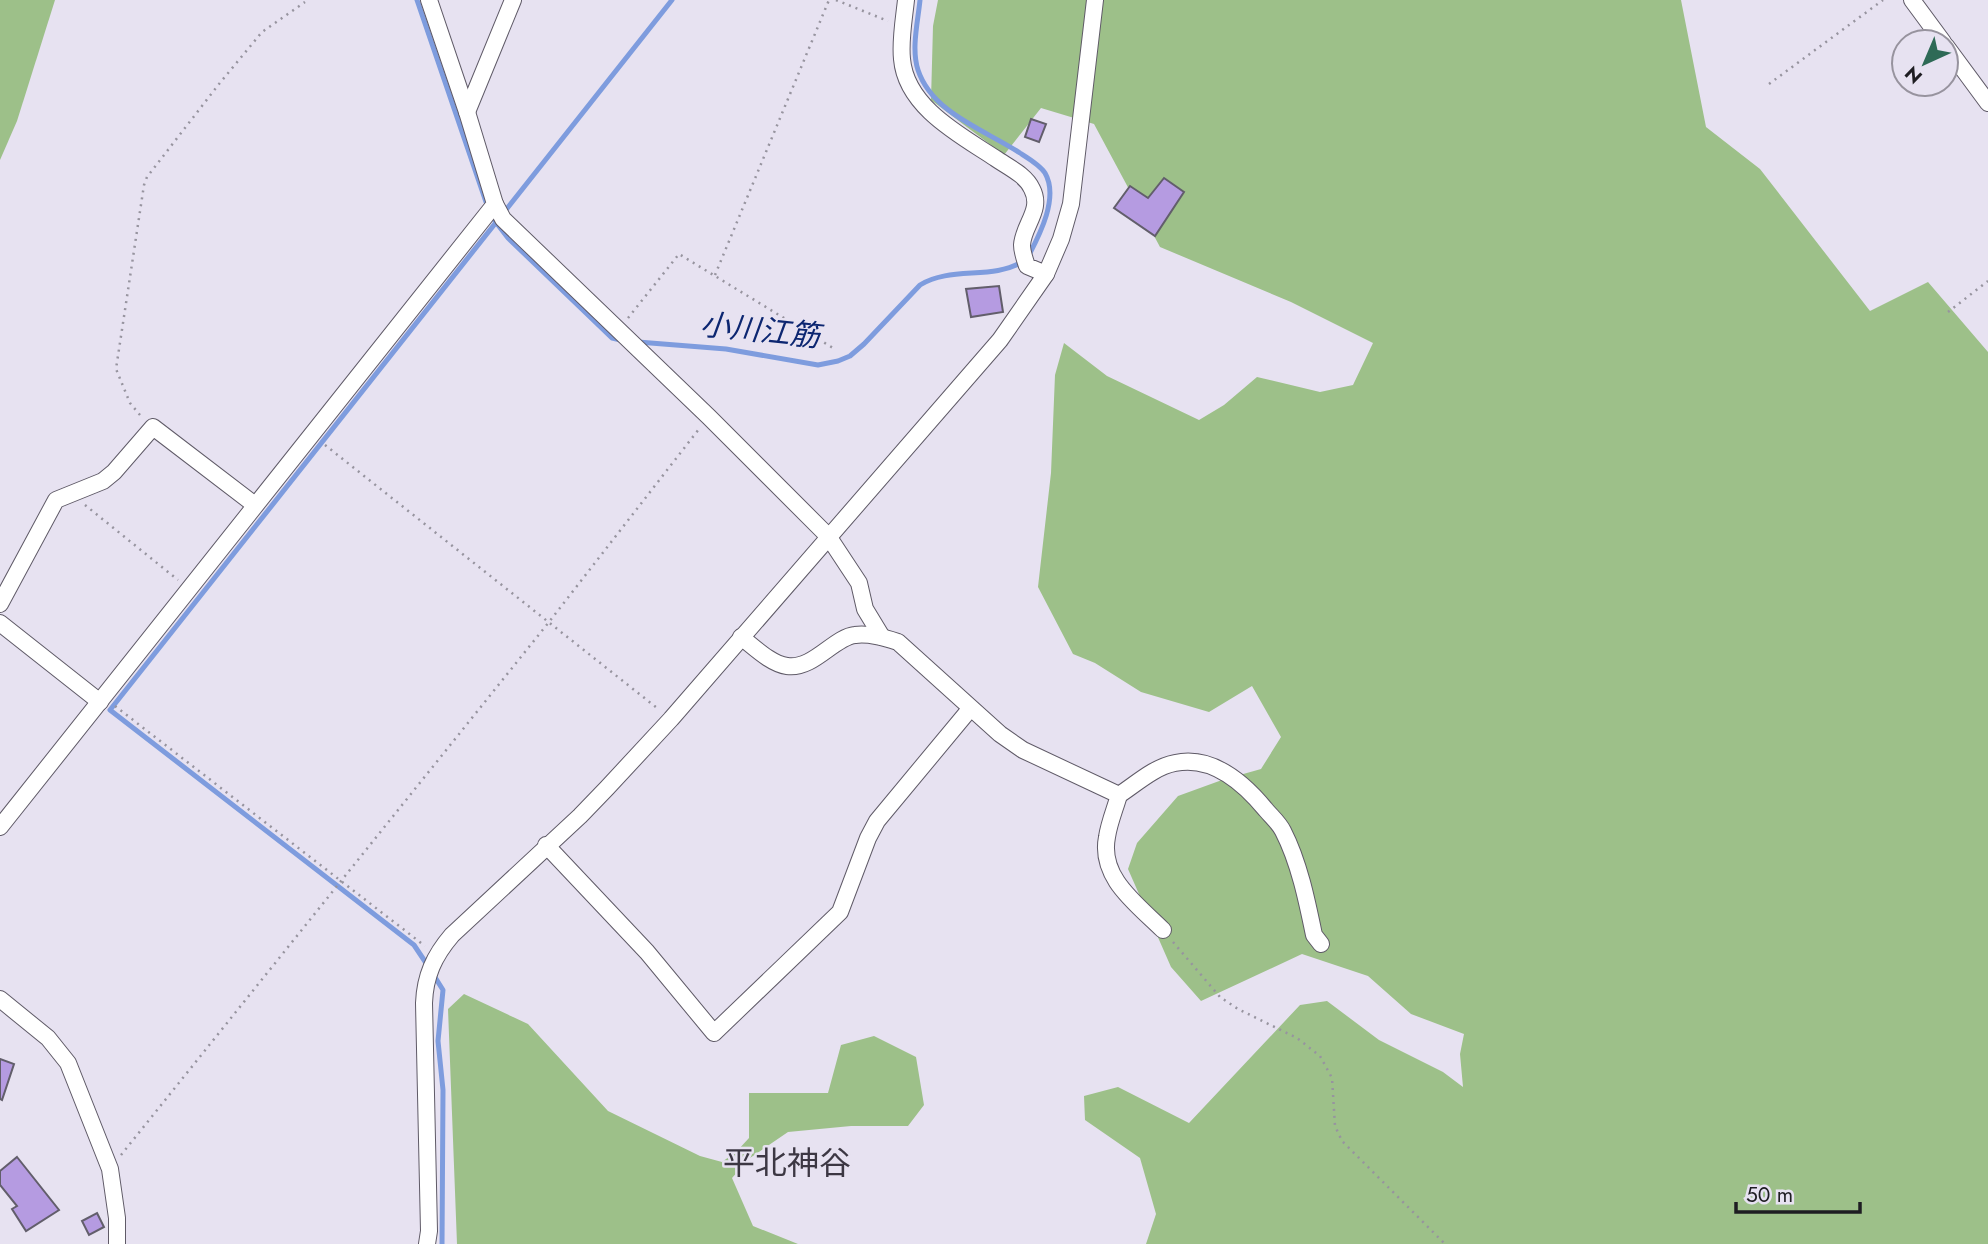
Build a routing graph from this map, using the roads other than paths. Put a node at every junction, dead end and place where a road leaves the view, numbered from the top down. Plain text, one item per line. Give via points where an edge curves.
1 (429, 0) edge
2 (513, 0) edge
3 (906, 0) edge
4 (1095, 0) edge
5 (1912, 0) edge
6 (1932, 28) edge
7 (1960, 65) edge
8 (1988, 103) edge
9 (467, 112) junction
10 (495, 211) junction
11 (1046, 274) junction
12 (255, 505) junction
13 (828, 536) junction
14 (0, 604) edge
15 (0, 623) edge
16 (741, 637) junction
17 (881, 637) junction
18 (100, 702) junction
19 (970, 709) junction
20 (1119, 795) junction
21 (0, 827) edge
22 (546, 845) junction
23 (1163, 930) road end
24 (1321, 944) dead end
25 (0, 999) edge
26 (117, 1244) edge
27 (427, 1244) edge

1 - 9 street
2 - 9 street
3 - 11 street via 902,60 906,79 921,102 952,129 1023,176 1032,188 1036,201 1022,249 1027,266
4 - 11 street via 1071,204
5 - 6 street
7 - 8 street
9 - 10 street
10 - 12 street
10 - 13 street
11 - 13 street via 999,340
12 - 14 street via 153,427 103,481 56,500
12 - 18 street
13 - 16 street
13 - 17 street via 859,583 865,609
15 - 18 street
16 - 17 street via 788,667 805,664 853,635
16 - 22 street via 671,719 580,816
17 - 19 street via 898,642
18 - 21 street
19 - 20 street via 1024,750
19 - 22 street via 877,821 840,912 714,1033 648,952
20 - 23 street via 1106,839 1107,864 1118,886
20 - 24 street via 1155,770 1175,763 1221,769 1246,786 1282,829 1314,935
22 - 27 street via 452,935 436,955 425,981
25 - 26 street via 48,1038 68,1063 110,1168

